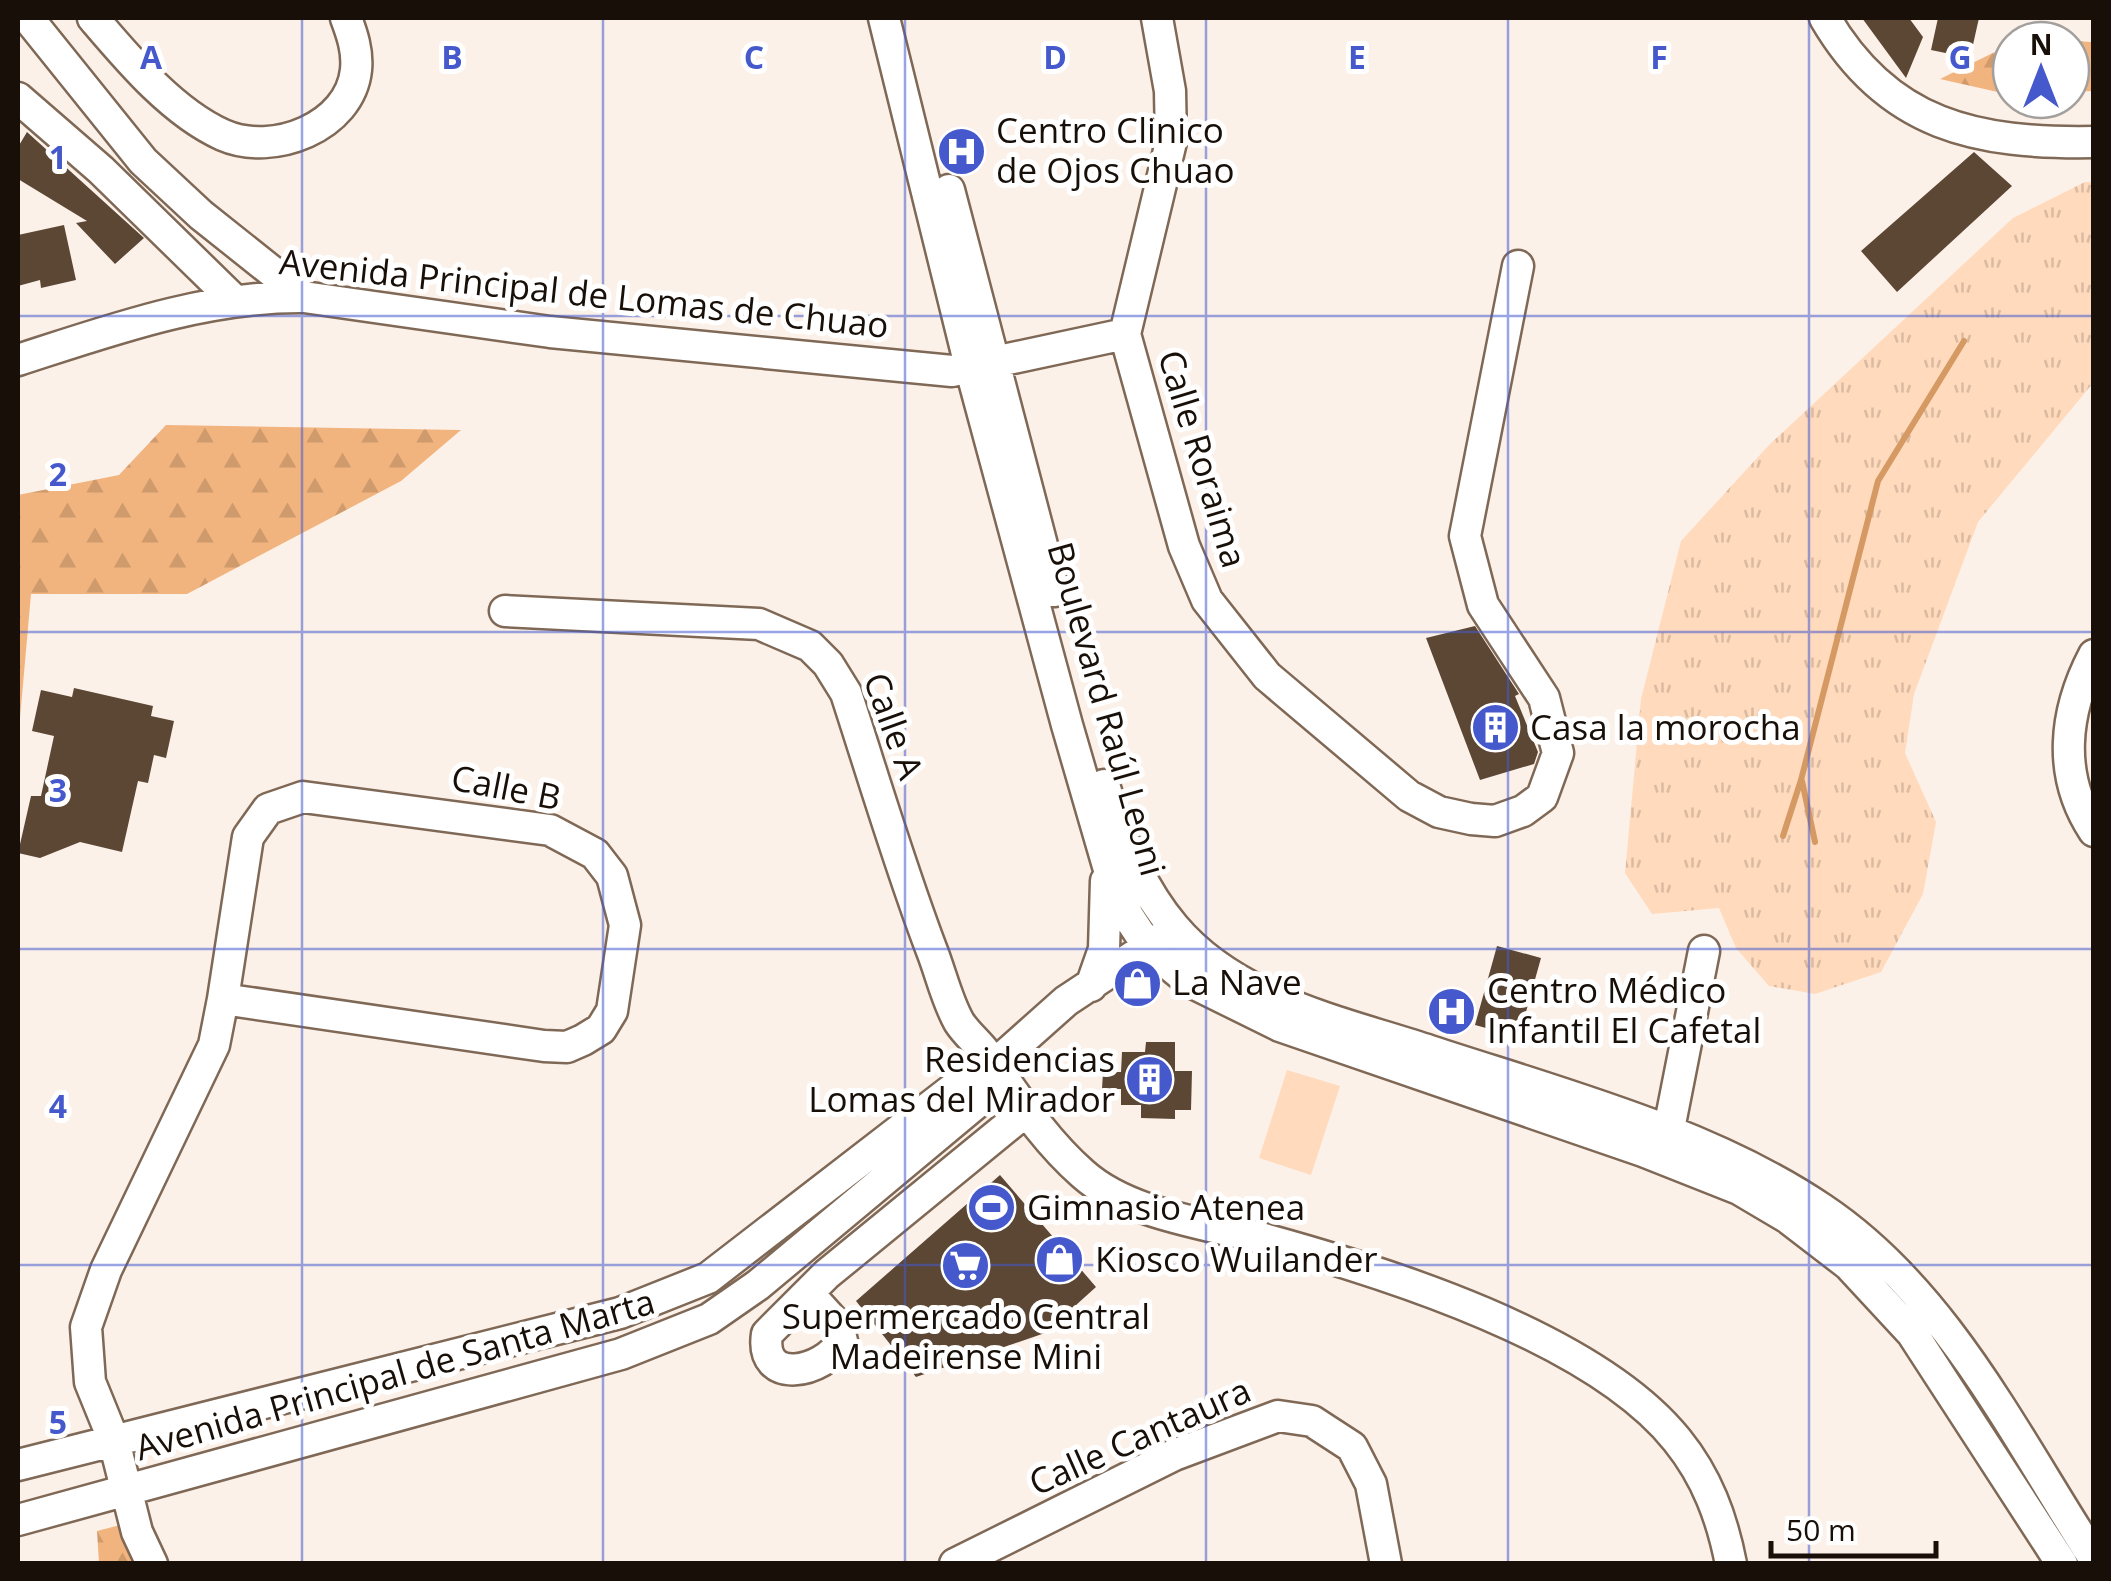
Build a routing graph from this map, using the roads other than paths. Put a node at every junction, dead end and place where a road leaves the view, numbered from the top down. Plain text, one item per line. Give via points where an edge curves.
1 (28, 18) edge
2 (93, 18) edge
3 (346, 18) edge
4 (884, 18) edge
5 (903, 18) edge
6 (1156, 18) edge
7 (1825, 18) edge
8 (18, 98) edge
9 (2094, 142) edge
10 (1518, 266) dead end
11 (304, 298) junction
12 (234, 300) junction
13 (1125, 334) junction
14 (18, 360) edge
15 (981, 364) junction
16 (506, 611) dead end
17 (2094, 654) edge
18 (2094, 831) edge
19 (1108, 866) junction
20 (1175, 928) junction
21 (1149, 948) junction
22 (1704, 951) dead end
23 (1091, 986) junction
24 (223, 999) junction
25 (993, 1066) junction
26 (1025, 1112) junction
27 (1668, 1134) junction
28 (802, 1248) junction
29 (114, 1441) junction
30 (18, 1465) edge
31 (127, 1492) junction
32 (18, 1520) edge
33 (2094, 1558) edge
34 (152, 1564) edge
35 (955, 1564) edge
36 (1386, 1564) edge
37 (1731, 1564) edge
38 (2062, 1564) edge

1 - 11 street via 143,160
2 - 3 street via 181,106 225,136 254,140 288,140 341,108 356,72
4 - 15 street, Boulevard Raúl Leoni
5 - 15 street, Boulevard Raúl Leoni
6 - 13 street, Calle Roraima via 1170,91 1171,142
7 - 9 street via 1880,85 1938,123 2013,141
8 - 12 street
10 - 13 street, Calle Roraima via 1466,536 1484,605 1544,698 1558,753 1542,797 1495,821 1439,812 1409,796 1328,732 1234,639 1207,600 1184,546
11 - 12 street, Avenida Principal de Lomas de Chuao
11 - 15 street, Avenida Principal de Lomas de Chuao via 550,332 952,371
12 - 14 street, Avenida Principal de Lomas de Chuao
13 - 15 street, Avenida Principal de Lomas de Chuao
15 - 19 street, Boulevard Raúl Leoni
15 - 20 street, Boulevard Raúl Leoni via 1108,797 1130,854
16 - 25 street, Calle A via 760,624 810,646 846,693 917,913 960,1022
17 - 18 street via 2070,716 2068,751 2071,787
19 - 21 street, Boulevard Raúl Leoni
19 - 23 street via 1104,949
20 - 21 street, Avenida Principal de Santa Marta
20 - 27 street, Boulevard Raúl Leoni via 1238,980 1284,1003
21 - 23 street, Avenida Principal de Santa Marta
21 - 38 street, Boulevard Raúl Leoni via 1189,981 1280,1026 1643,1151 1738,1189 1788,1218 1848,1265 1912,1333
22 - 27 street
23 - 25 street, Avenida Principal de Santa Marta
24 - 24 street, Calle B via 567,1047 601,1029 612,1011 625,925 620,898 595,854 550,830 326,797 285,800 256,821 242,854
24 - 29 street, Calle B via 214,1045 92,1304 86,1358
25 - 26 street, Calle A
25 - 28 street, Avenida Principal de Santa Marta via 980,1100
25 - 29 street, Avenida Principal de Santa Marta via 962,1082 738,1257 671,1296
26 - 28 street via 817,1284
26 - 37 street, Calle A via 1086,1177 1114,1194 1335,1258 1452,1301 1606,1379 1676,1440 1712,1494
27 - 33 street, Boulevard Raúl Leoni via 1792,1190 1899,1270 1934,1310
28 - 31 street, Avenida Principal de Santa Marta via 709,1320 653,1344
29 - 30 street, Avenida Principal de Santa Marta
29 - 31 street, Calle B
31 - 32 street, Avenida Principal de Santa Marta
31 - 34 street, Calle B
35 - 36 street, Calle Cantaura via 1174,1455 1259,1421 1294,1416 1326,1428 1361,1461

